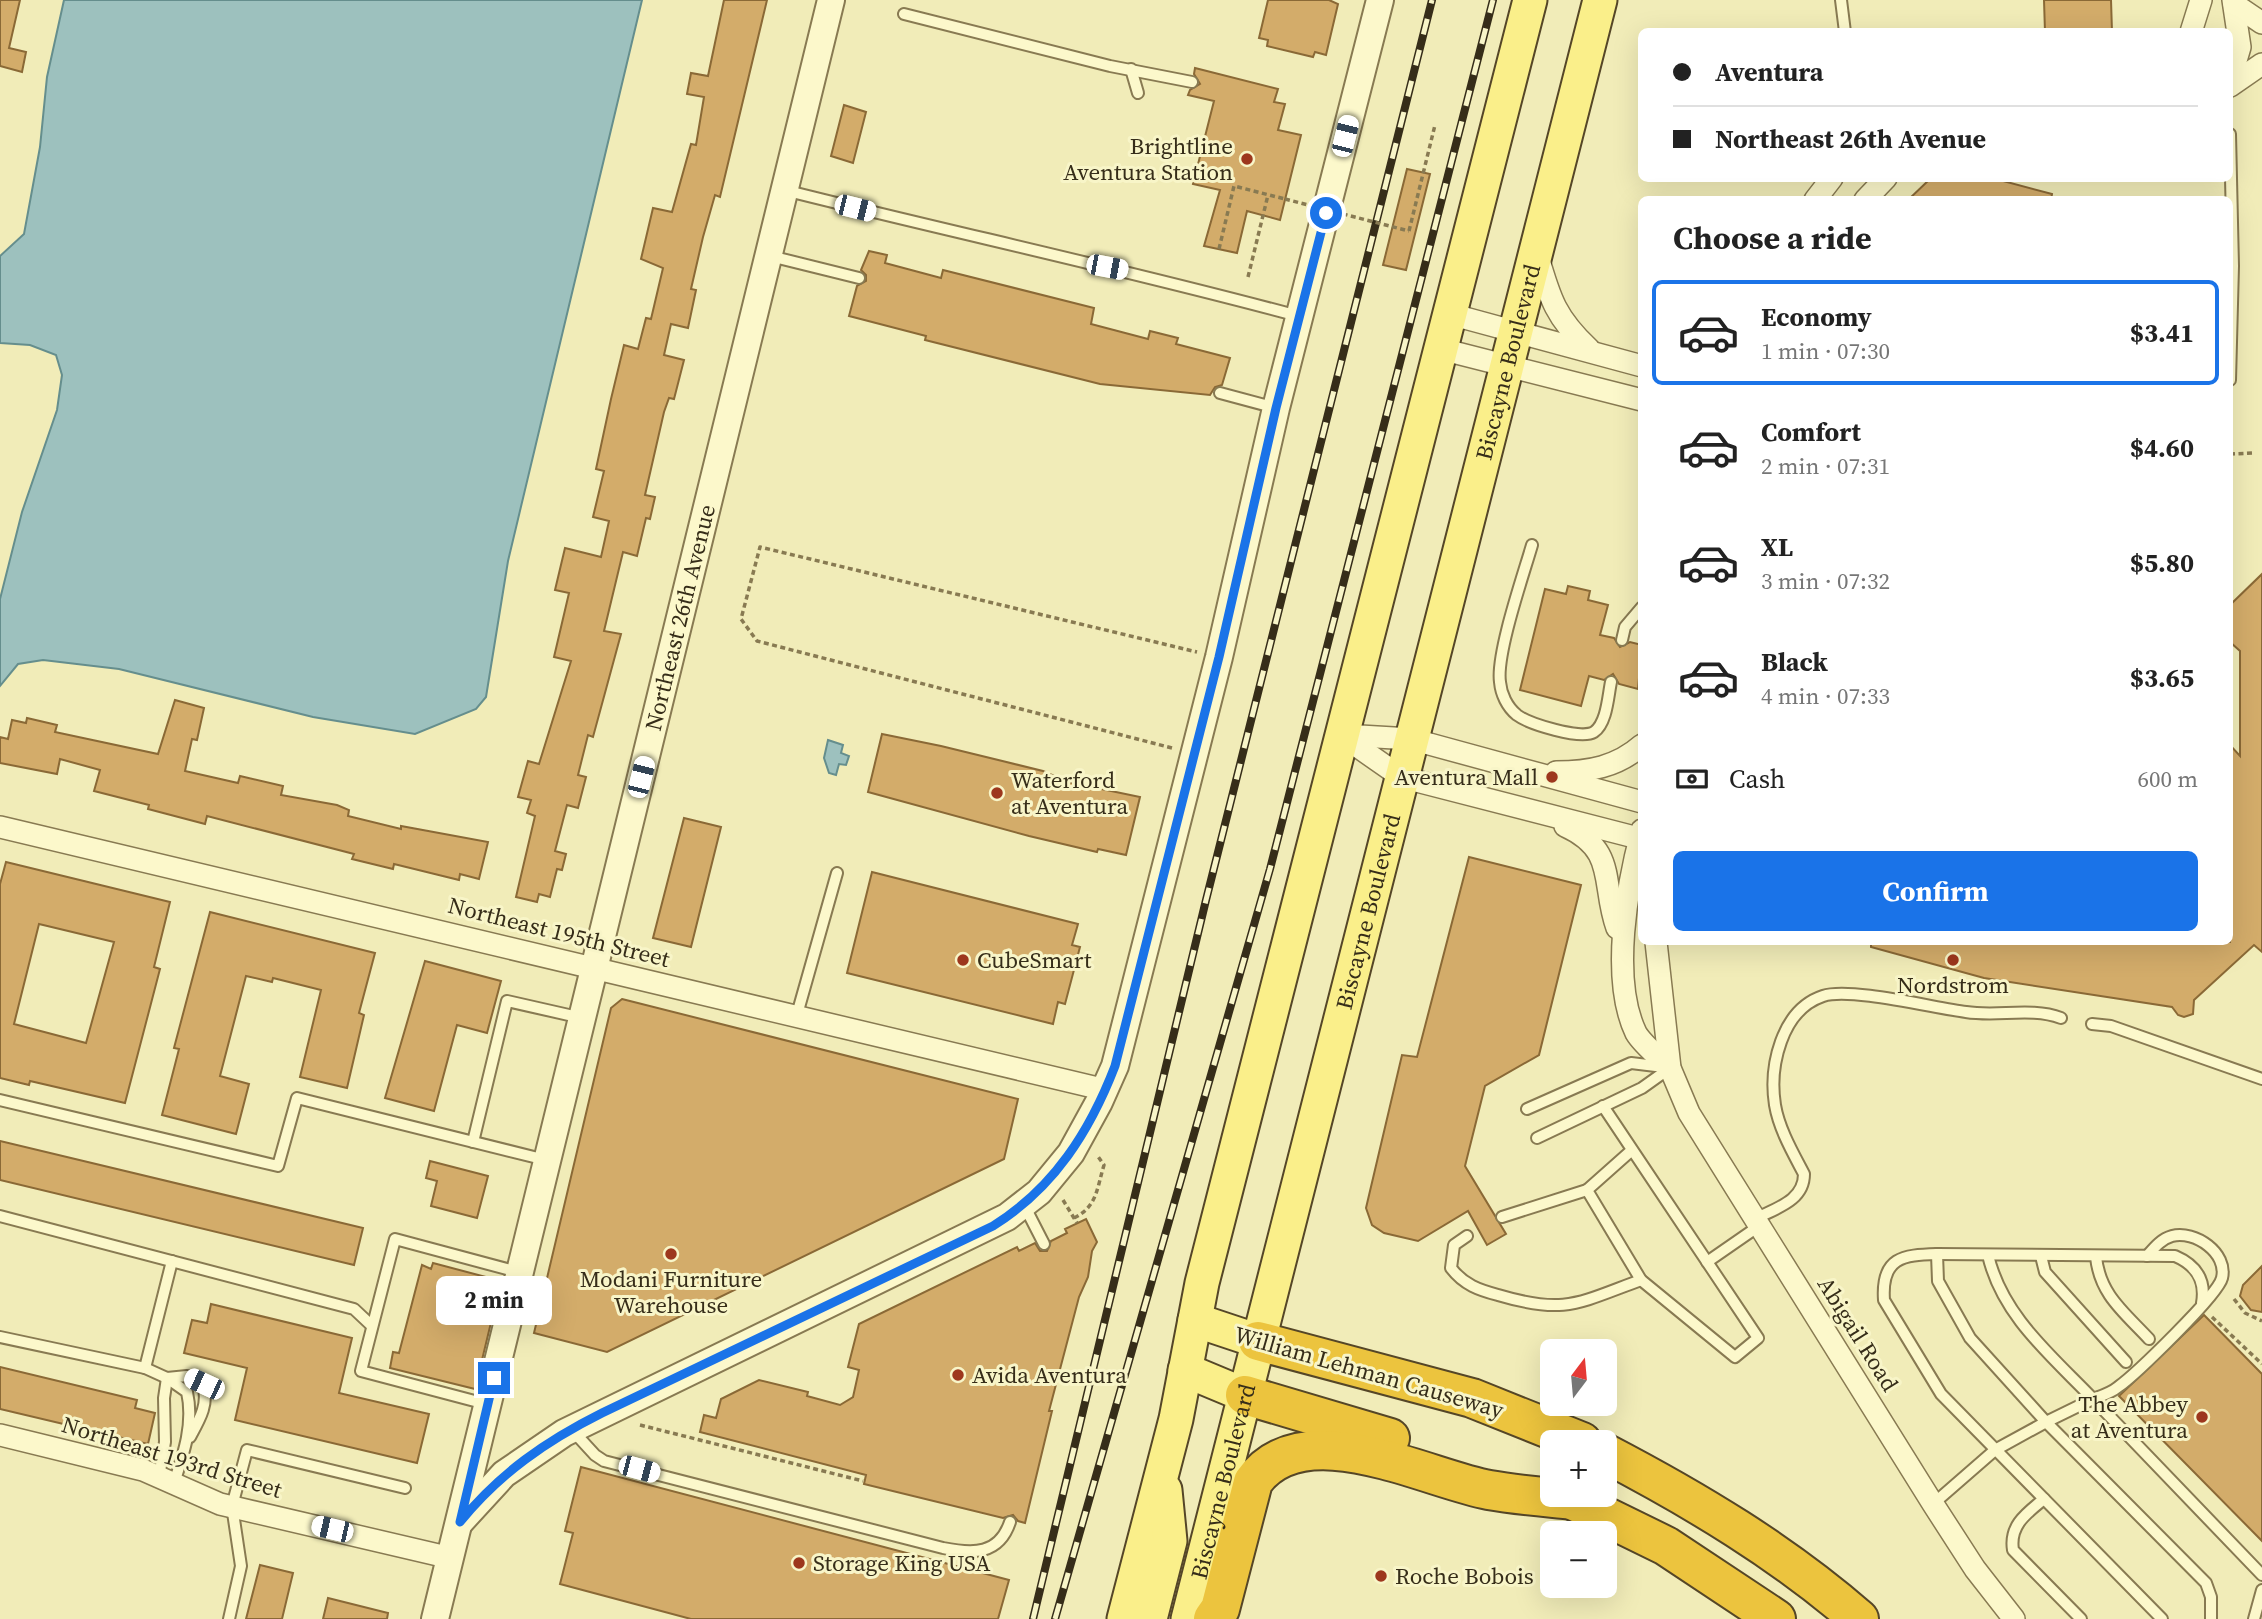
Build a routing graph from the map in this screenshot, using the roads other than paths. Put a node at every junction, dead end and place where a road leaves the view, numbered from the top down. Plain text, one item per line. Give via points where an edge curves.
1 (831, 0) edge
2 (1380, 0) edge
3 (1530, 0) edge
4 (1600, 0) edge
5 (1841, 0) edge
6 (2202, 0) edge
7 (2233, 2) edge
8 (904, 14) dead end
9 (2262, 23) edge
10 (1844, 28) edge
11 (2192, 28) edge
12 (2206, 28) edge
13 (2262, 64) edge
14 (1131, 69) junction
15 (2233, 70) edge
16 (1192, 82) dead end
17 (2233, 84) edge
18 (1138, 93) dead end
19 (1829, 182) edge
20 (1882, 182) edge
21 (784, 190) junction
22 (1818, 196) edge
23 (1869, 196) edge
24 (1536, 250) junction
25 (768, 256) junction
26 (859, 278) dead end
27 (1450, 314) junction
28 (1299, 316) junction
29 (1515, 331) junction
30 (1441, 349) junction
31 (1593, 352) junction
32 (1638, 365) edge
33 (1506, 366) junction
34 (1220, 393) dead end
35 (1638, 399) edge
36 (1276, 408) junction
37 (1532, 545) dead end
38 (1638, 612) edge
39 (1622, 640) dead end
40 (1611, 682) dead end
41 (1341, 735) junction
42 (1411, 739) junction
43 (1638, 747) edge
44 (1530, 771) junction
45 (1401, 777) junction
46 (1638, 801) edge
47 (1524, 809) junction
48 (0, 827) edge
49 (1638, 835) edge
50 (1638, 847) edge
51 (837, 873) dead end
52 (1656, 945) edge
53 (1623, 947) junction
54 (595, 967) junction
55 (583, 1018) junction
56 (796, 1018) junction
57 (2061, 1018) dead end
58 (2092, 1024) dead end
59 (1670, 1068) junction
60 (2262, 1079) edge
61 (1106, 1090) junction
62 (0, 1100) edge
63 (1603, 1107) junction
64 (1527, 1109) dead end
65 (1538, 1138) dead end
66 (473, 1142) junction
67 (1632, 1150) junction
68 (548, 1161) junction
69 (1587, 1190) junction
70 (1024, 1205) junction
71 (0, 1216) edge
72 (1502, 1217) dead end
73 (1757, 1222) junction
74 (1468, 1236) dead end
75 (1044, 1244) dead end
76 (1937, 1254) junction
77 (1988, 1255) junction
78 (2041, 1256) junction
79 (2147, 1256) junction
80 (2096, 1257) junction
81 (172, 1261) junction
82 (1707, 1262) junction
83 (521, 1273) junction
84 (1641, 1280) junction
85 (2201, 1307) junction
86 (1195, 1320) junction
87 (372, 1325) junction
88 (0, 1337) edge
89 (2149, 1339) dead end
90 (1258, 1341) junction
91 (2126, 1362) dead end
92 (145, 1368) junction
93 (1185, 1370) junction
94 (167, 1378) junction
95 (1245, 1395) junction
96 (2093, 1399) junction
97 (487, 1405) junction
98 (2046, 1422) junction
99 (572, 1429) junction
100 (1552, 1430) edge
101 (0, 1435) edge
102 (186, 1444) junction
103 (1995, 1450) junction
104 (1617, 1460) edge
105 (1163, 1466) junction
106 (167, 1480) junction
107 (1540, 1487) edge
108 (405, 1488) dead end
109 (1540, 1494) edge
110 (2044, 1499) junction
111 (1933, 1504) junction
112 (232, 1506) junction
113 (1586, 1507) edge
114 (460, 1522) junction
115 (1010, 1522) dead end
116 (451, 1558) junction
117 (2262, 1575) edge
118 (2262, 1590) edge
119 (229, 1619) edge
120 (435, 1619) edge
121 (1124, 1619) edge
122 (1150, 1619) edge
123 (1188, 1619) edge
124 (1213, 1619) edge
125 (1776, 1619) edge
126 (1859, 1619) edge
127 (2014, 1619) edge
128 (2081, 1619) edge
129 (2162, 1619) edge
130 (2211, 1619) edge
131 (2254, 1619) edge

1 - 21 street, Northeast 26th Avenue
2 - 28 street
3 - 27 main road
4 - 24 main road, Biscayne Boulevard
5 - 10 lane
6 - 11 street
6 - 12 street
7 - 9 street
7 - 15 street via 2239,47
8 - 14 lane
13 - 17 street
14 - 16 lane
14 - 18 lane
19 - 22 street
20 - 23 street
21 - 25 street, Northeast 26th Avenue
21 - 28 lane
24 - 29 main road, Biscayne Boulevard
24 - 31 street via 1549,296 1565,326
25 - 26 lane
25 - 54 street, Northeast 26th Avenue
27 - 29 street
27 - 30 main road
28 - 36 street
29 - 31 street
29 - 33 main road, Biscayne Boulevard
30 - 33 street
30 - 41 main road
31 - 32 street
33 - 35 street
33 - 42 main road, Biscayne Boulevard
34 - 36 lane
36 - 61 street via 1219,657
37 - 40 lane via 1500,665 1504,700 1529,722 1579,735 1593,733 1601,723
38 - 39 lane via 1625,627
41 - 42 street
41 - 45 street
41 - 86 main road
42 - 44 street
42 - 45 main road, Biscayne Boulevard
43 - 44 street via 1619,762 1599,768
44 - 46 street
45 - 47 street
45 - 90 main road, Biscayne Boulevard
47 - 49 street
47 - 53 street via 1574,830 1601,855
48 - 54 street, Northeast 195th Street
50 - 53 street, Abigail Road via 1628,882
51 - 56 lane
52 - 59 street, Abigail Road
53 - 59 street, Abigail Road via 1627,995 1637,1034
54 - 55 street, Northeast 26th Avenue
54 - 56 street, Northeast 195th Street
55 - 66 lane via 508,1001
55 - 68 street, Northeast 26th Avenue
56 - 61 street, Northeast 195th Street
57 - 73 lane via 2046,1013 1982,1015 1848,995 1824,996 1804,1005 1787,1027 1773,1078 1775,1107 1804,1174 1804,1185 1800,1194
58 - 60 lane via 2111,1026
59 - 63 lane
59 - 64 lane via 1631,1063
59 - 73 street, Abigail Road via 1689,1113
61 - 70 street via 1071,1153
62 - 66 lane via 278,1166 297,1098
63 - 65 lane
63 - 67 lane
66 - 68 lane
67 - 69 lane
67 - 82 lane
68 - 83 street, Northeast 26th Avenue
69 - 72 lane
69 - 84 lane
70 - 75 lane
70 - 99 street via 993,1226
71 - 81 lane
73 - 82 lane
73 - 111 street, Abigail Road
74 - 84 lane via 1454,1245 1451,1269 1461,1280 1522,1304 1562,1307
76 - 77 lane
76 - 98 lane via 1938,1281 1970,1338
76 - 103 lane via 1895,1261 1885,1279 1884,1300 1931,1381
77 - 78 lane
77 - 96 lane via 1997,1284 2023,1326
78 - 80 lane
78 - 91 lane via 2045,1272
79 - 80 lane
79 - 85 lane via 2175,1256 2191,1265 2203,1283
79 - 85 lane via 2161,1241 2183,1235 2219,1255 2221,1283
80 - 89 lane via 2104,1290
81 - 87 lane via 345,1306
81 - 92 lane
82 - 84 lane via 1758,1339 1735,1357
83 - 87 lane via 395,1239
83 - 97 street, Northeast 26th Avenue
85 - 96 lane via 2117,1388
86 - 90 main road, William Lehman Causeway
86 - 93 main road
87 - 97 lane via 361,1371
88 - 92 lane
90 - 95 main road, Biscayne Boulevard
90 - 100 highway, William Lehman Causeway via 1472,1398
92 - 94 lane
93 - 95 main road
93 - 105 main road
94 - 102 lane via 187,1392 191,1407
94 - 102 lane via 187,1376 204,1384 203,1411
94 - 106 lane
95 - 107 highway via 1471,1461
95 - 123 main road, Biscayne Boulevard
96 - 98 lane
96 - 117 lane
97 - 114 street, Northeast 26th Avenue
98 - 103 lane
98 - 130 lane via 2206,1583
99 - 114 street via 504,1474
99 - 115 lane via 604,1461 943,1548 975,1553 989,1549 999,1543
101 - 106 street, Northeast 193rd Street
102 - 106 lane
103 - 110 lane
103 - 111 lane
104 - 126 highway via 1731,1524
105 - 121 main road
105 - 122 main road via 1170,1541
106 - 112 street, Northeast 193rd Street
108 - 112 lane via 247,1450
109 - 124 highway via 1488,1490 1338,1451 1282,1458 1253,1482 1220,1609
110 - 128 lane via 2017,1522 2013,1550
110 - 129 lane
111 - 127 street, Abigail Road
112 - 116 street, Northeast 193rd Street
112 - 119 lane via 241,1566
113 - 125 highway via 1666,1546
114 - 116 street, Northeast 26th Avenue
116 - 120 street, Northeast 26th Avenue
118 - 131 lane

